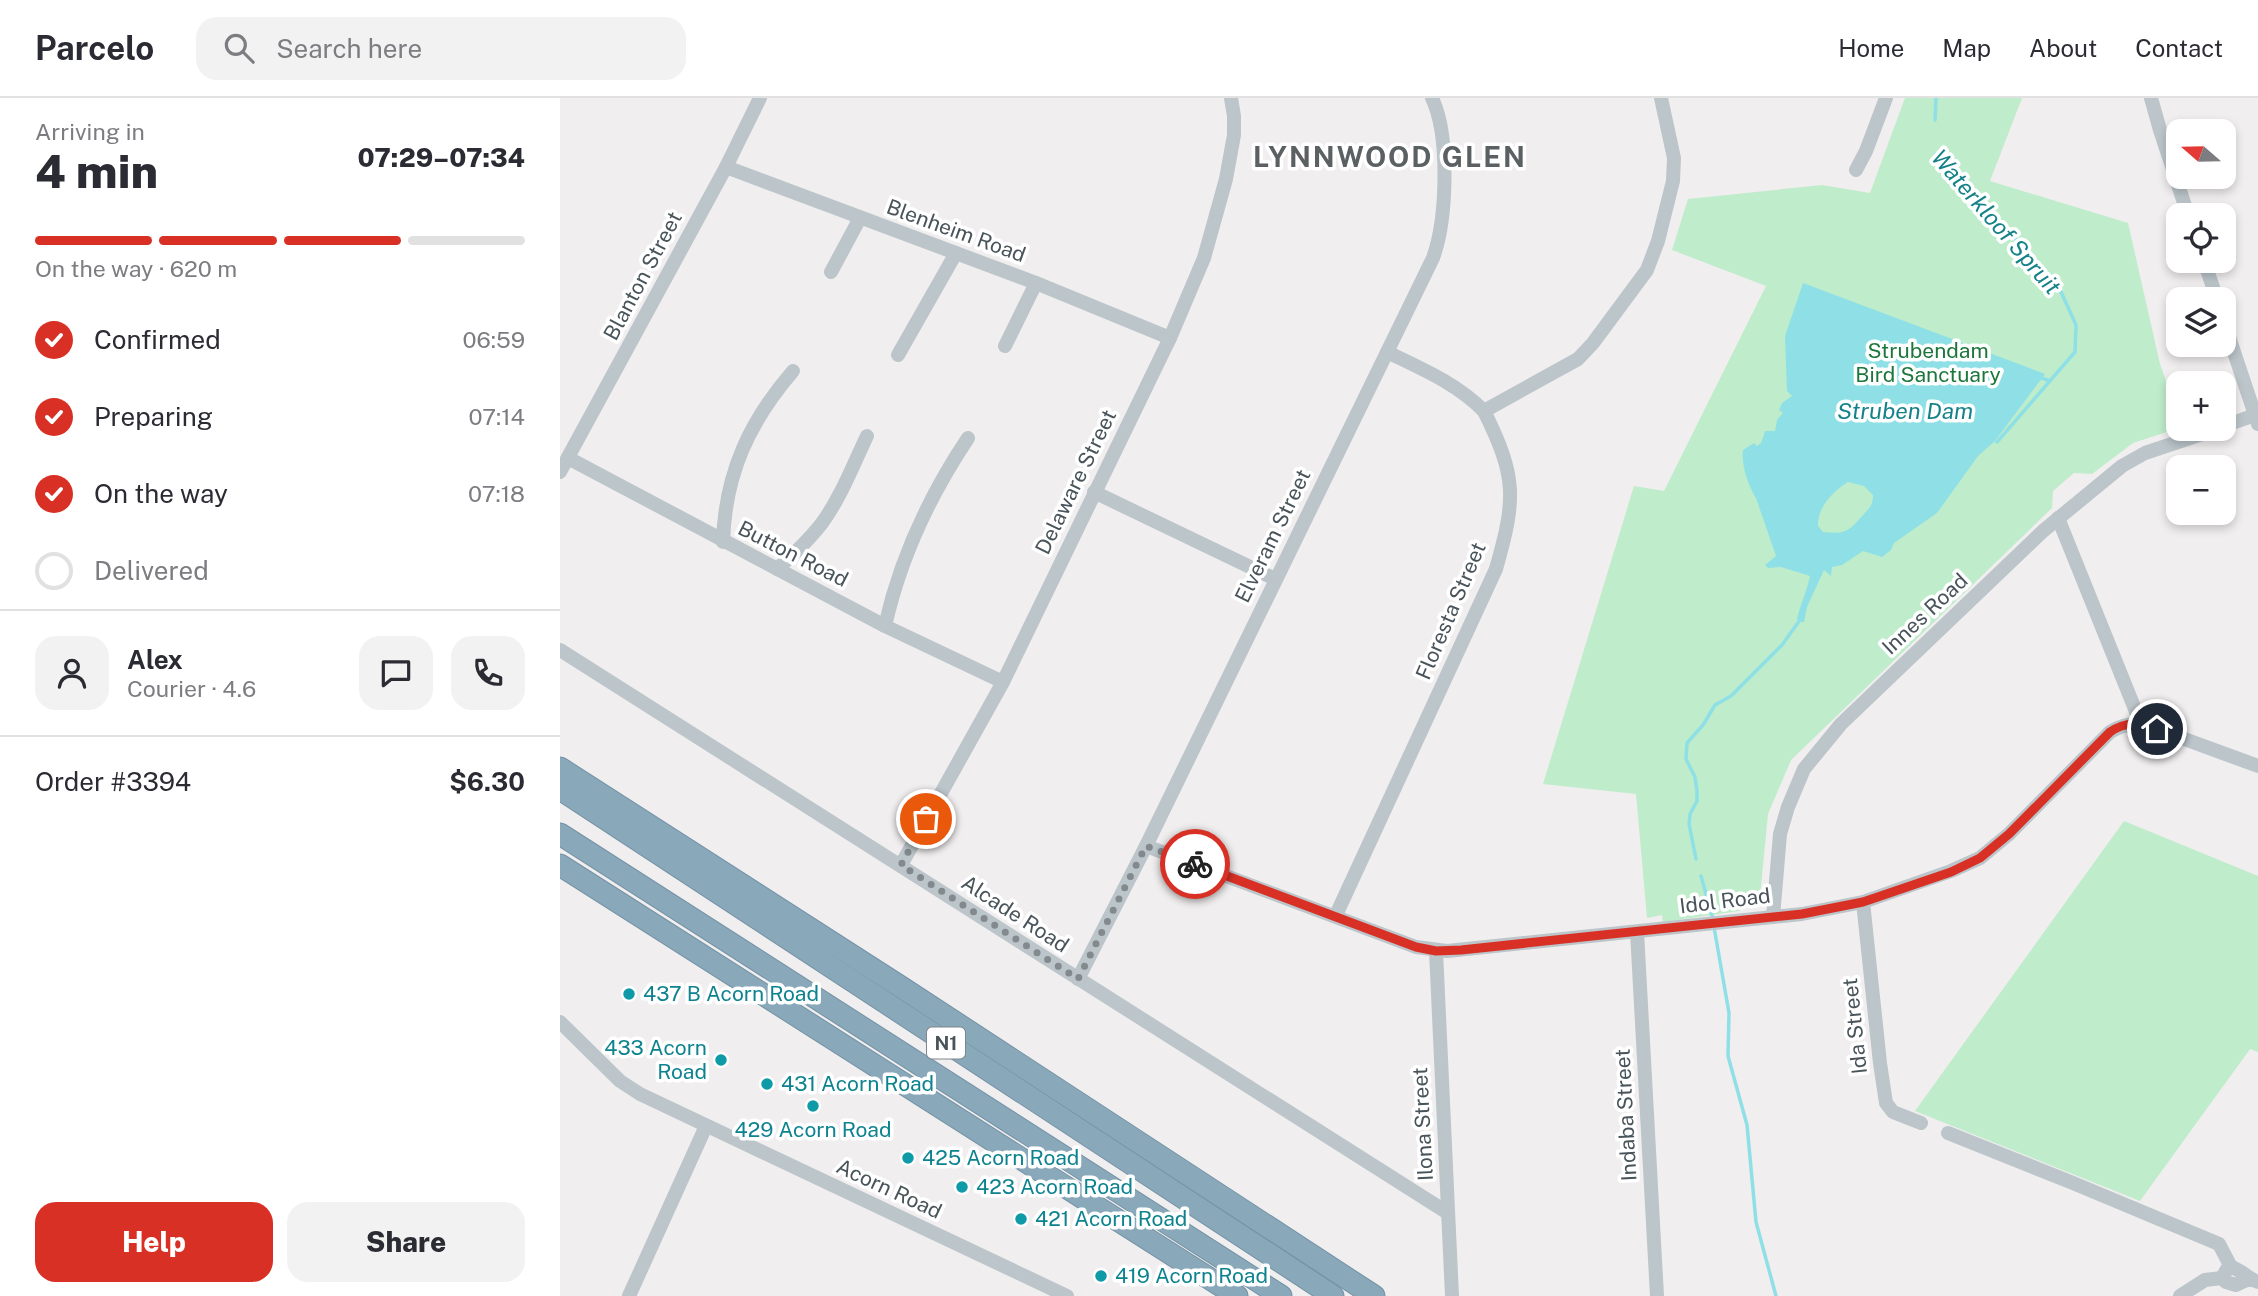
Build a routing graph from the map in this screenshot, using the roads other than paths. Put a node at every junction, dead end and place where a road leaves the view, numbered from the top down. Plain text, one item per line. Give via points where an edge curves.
1 (760, 98) edge
2 (1231, 98) edge
3 (1432, 98) edge
4 (1661, 98) edge
5 (1886, 98) edge
6 (2151, 98) edge
7 (726, 167) junction
8 (1856, 170) dead end
9 (2184, 203) edge
10 (860, 218) junction
11 (956, 253) junction
12 (831, 272) dead end
13 (1036, 283) junction
14 (1170, 338) junction
15 (1005, 346) dead end
16 (1387, 352) junction
17 (898, 355) dead end
18 (2236, 357) edge
19 (793, 371) dead end
20 (1484, 411) junction
21 (2256, 419) edge
22 (2236, 423) edge
23 (867, 436) dead end
24 (968, 438) dead end
25 (2183, 441) edge
26 (568, 458) junction
27 (560, 472) edge
28 (1094, 492) junction
29 (2058, 518) junction
30 (723, 541) junction
31 (777, 569) junction
32 (1275, 579) junction
33 (885, 625) junction
34 (560, 650) edge
35 (1003, 682) junction
36 (2141, 724) junction
37 (560, 765) edge
38 (2258, 766) edge
39 (560, 789) edge
40 (560, 834) edge
41 (1146, 846) junction
42 (560, 865) edge
43 (901, 865) junction
44 (1863, 902) junction
45 (1336, 915) junction
46 (1773, 917) junction
47 (1637, 932) junction
48 (1436, 951) junction
49 (1078, 979) junction
50 (560, 1022) edge
51 (1921, 1123) dead end
52 (706, 1126) junction
53 (1948, 1133) dead end
54 (1448, 1213) junction
55 (2226, 1272) junction
56 (2254, 1280) edge
57 (1371, 1293) edge
58 (629, 1296) edge
59 (1067, 1296) edge
60 (1237, 1296) edge
61 (1281, 1296) edge
62 (1333, 1296) edge
63 (1452, 1296) edge
64 (1657, 1296) edge
65 (2180, 1296) edge

1 - 7 street, Blanton Street
2 - 14 street, Delaware Street via 1234,135 1226,179 1204,258
3 - 16 street, Elveram Street via 1443,137 1441,229 1433,258
4 - 20 street via 1674,158 1673,181 1647,270 1578,359
5 - 8 street
6 - 9 street
7 - 10 street, Blenheim Road
7 - 26 street, Blanton Street
10 - 11 street, Blenheim Road
10 - 12 street
11 - 13 street, Blenheim Road
11 - 17 street
13 - 14 street, Blenheim Road
13 - 15 street
14 - 28 street, Delaware Street
16 - 20 street via 1452,383
16 - 32 street, Elveram Street
18 - 21 street
19 - 30 street via 776,390 742,447 726,502
20 - 45 street, Floresta Street via 1503,453 1510,483 1496,569
21 - 22 street
23 - 31 street via 824,520
24 - 33 street via 923,516
25 - 29 street, Innes Road via 2134,458
26 - 27 street, Blanton Street
26 - 30 street, Button Road
28 - 32 street
28 - 35 street, Delaware Street
29 - 36 street
29 - 46 street, Innes Road via 1868,697 1813,757 1795,786 1782,826
30 - 31 street, Button Road
31 - 33 street, Button Road
32 - 41 street, Elveram Street
33 - 35 street, Button Road
34 - 43 street, Alcade Road
35 - 43 street, Delaware Street
36 - 38 street
36 - 44 street, Idol Road via 2126,724 2110,732 1980,858
37 - 57 highway
39 - 62 highway, N1
40 - 61 highway, N1
41 - 45 street, Idol Road
41 - 49 street, Elveram Street
42 - 60 highway
43 - 49 street, Alcade Road
44 - 46 street, Idol Road
44 - 51 street, Ida Street via 1886,1103 1893,1112
45 - 48 street, Idol Road
46 - 47 street, Idol Road
47 - 48 street, Idol Road
47 - 64 street, Indaba Street
48 - 54 street, Ilona Street
49 - 54 street, Alcade Road
50 - 52 street, Acorn Road via 625,1085
52 - 58 street
52 - 59 street, Acorn Road
53 - 55 street via 2219,1244
54 - 63 street, Ilona Street
55 - 56 street via 2226,1282 2236,1286
55 - 65 street

